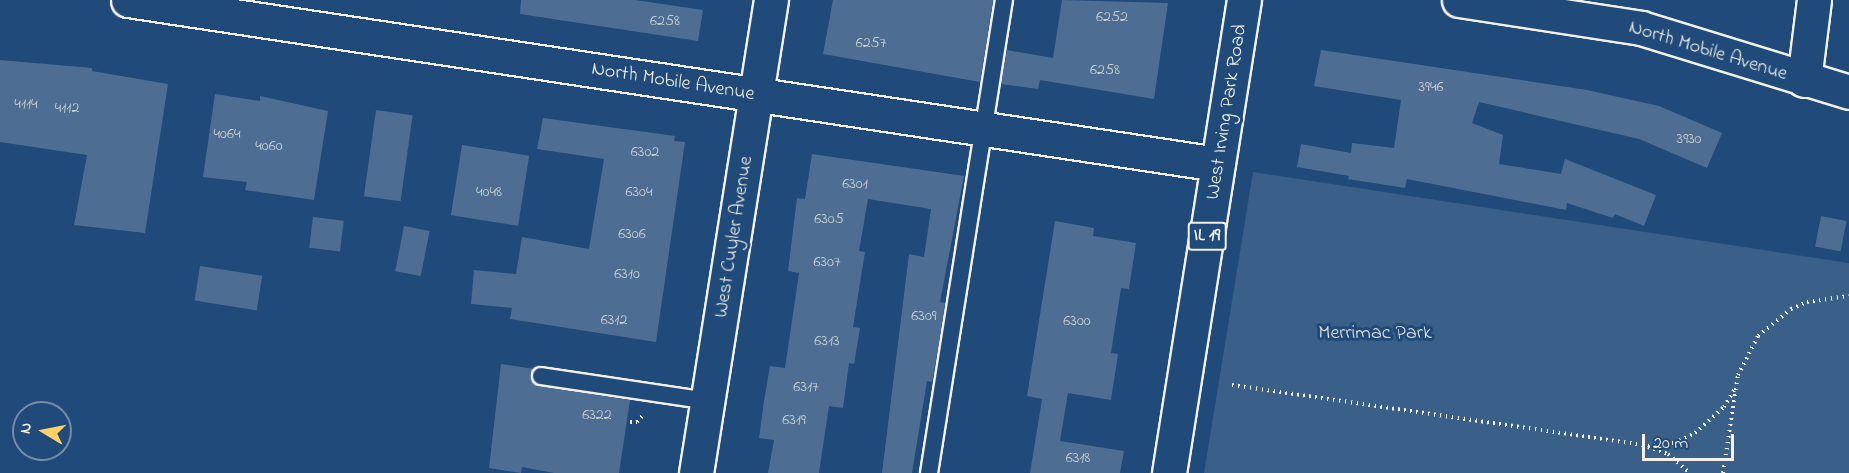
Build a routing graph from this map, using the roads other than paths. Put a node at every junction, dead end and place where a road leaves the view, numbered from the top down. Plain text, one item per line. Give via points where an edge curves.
1 (128, 0) edge
2 (771, 0) edge
3 (1004, 0) edge
4 (1244, 0) edge
5 (1458, 0) edge
6 (1814, 0) edge
7 (1804, 80) junction
8 (1849, 92) edge
9 (756, 94) junction
10 (984, 129) junction
11 (1218, 164) junction
12 (541, 376) dead end
13 (708, 401) junction
14 (696, 473) edge
15 (929, 473) edge
16 (1169, 473) edge

1 - 9 street, North Mobile Avenue
2 - 9 street, West Cuyler Avenue
3 - 10 lane
4 - 11 street, West Irving Park Road / IL 19
5 - 7 street, North Mobile Avenue via 1641,28
6 - 7 street
7 - 8 street, North Mobile Avenue
9 - 10 street, North Mobile Avenue
9 - 13 street, West Cuyler Avenue
10 - 11 street, North Mobile Avenue
10 - 15 lane
11 - 16 street, West Irving Park Road / IL 19
12 - 13 lane
13 - 14 street, West Cuyler Avenue

